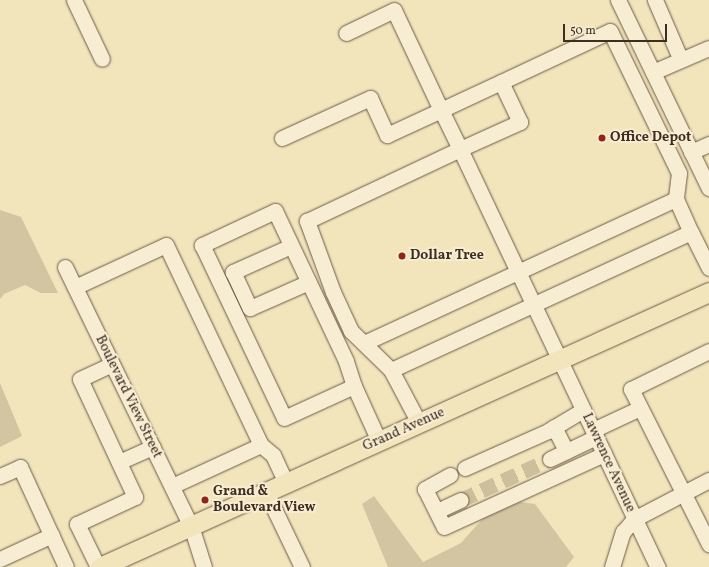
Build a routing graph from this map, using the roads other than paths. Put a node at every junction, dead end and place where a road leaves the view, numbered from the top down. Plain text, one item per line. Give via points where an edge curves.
1 (74, 0) edge
2 (618, 0) edge
3 (655, 0) edge
4 (346, 34) dead end
5 (709, 48) edge
6 (102, 59) dead end
7 (681, 60) junction
8 (653, 72) junction
9 (501, 82) junction
10 (441, 110) junction
11 (282, 138) dead end
12 (709, 144) edge
13 (460, 149) junction
14 (691, 152) junction
15 (708, 182) edge
16 (676, 198) junction
17 (691, 232) junction
18 (292, 246) junction
19 (66, 267) dead end
20 (709, 268) edge
21 (518, 273) junction
22 (309, 282) junction
23 (75, 287) junction
24 (709, 292) edge
25 (534, 306) junction
26 (364, 343) junction
27 (709, 351) edge
28 (560, 360) junction
29 (112, 364) junction
30 (391, 370) junction
31 (354, 386) junction
32 (640, 408) junction
33 (584, 410) junction
34 (419, 423) junction
35 (554, 427) junction
36 (594, 433) junction
37 (379, 441) junction
38 (261, 445) junction
39 (153, 447) junction
40 (566, 451) junction
41 (604, 454) junction
42 (550, 459) tunnel mouth
43 (119, 462) junction
44 (465, 468) dead end
45 (450, 475) dead end
46 (0, 476) edge
47 (709, 480) edge
48 (286, 483) junction
49 (172, 486) junction
50 (266, 492) junction
51 (684, 493) junction
52 (461, 500) tunnel mouth
53 (437, 511) junction
54 (634, 519) junction
55 (191, 526) junction
56 (52, 535) junction
57 (709, 544) edge
58 (0, 559) edge
59 (66, 567) edge
60 (99, 567) edge
61 (204, 567) edge
62 (302, 567) edge
63 (612, 567) edge
64 (658, 567) edge

1 - 6 street
2 - 8 street
3 - 7 street
4 - 10 street, Lawrence Avenue via 394,10
5 - 7 street
7 - 8 street
8 - 14 street
9 - 10 street
9 - 13 street via 520,122
9 - 16 street via 610,31 679,173
10 - 11 street via 387,135 370,98
10 - 13 street, Lawrence Avenue
12 - 14 street
13 - 21 street, Lawrence Avenue
13 - 26 street via 307,221 350,331
14 - 15 street
16 - 17 street
16 - 21 street
17 - 20 street
17 - 25 street
18 - 22 street
18 - 22 street via 233,272 250,308
18 - 31 street via 275,211 202,245 284,418
19 - 23 street, Boulevard View Street
21 - 25 street, Lawrence Avenue
21 - 26 street
22 - 31 street via 346,361
23 - 29 street, Boulevard View Street
23 - 38 street via 166,245
24 - 28 main road, Grand Avenue
25 - 28 street, Lawrence Avenue
25 - 30 street
26 - 30 street
27 - 32 street via 631,389
28 - 33 street, Lawrence Avenue
28 - 34 main road, Grand Avenue
29 - 39 street, Boulevard View Street
29 - 43 street via 80,379
30 - 34 street
31 - 37 street
32 - 36 street
32 - 51 street
33 - 35 street
33 - 36 street, Lawrence Avenue
34 - 37 main road, Grand Avenue
35 - 40 street
35 - 44 street
36 - 40 street
36 - 41 street, Lawrence Avenue
37 - 48 main road, Grand Avenue
38 - 48 street via 273,455
38 - 49 street
39 - 43 street
39 - 49 street, Boulevard View Street
40 - 42 street
41 - 53 street via 444,527
41 - 54 street, Lawrence Avenue
43 - 60 street via 136,497 77,524
45 - 53 street via 425,489
46 - 56 street via 20,466
47 - 51 street
48 - 50 main road, Grand Avenue
49 - 55 street, Boulevard View Street
50 - 55 main road, Grand Avenue
50 - 62 street
51 - 54 street
51 - 57 street
52 - 53 street
54 - 63 street via 623,532
54 - 64 street, Lawrence Avenue
55 - 60 main road, Grand Avenue
55 - 61 street, Boulevard View Street
56 - 58 street
56 - 59 street

